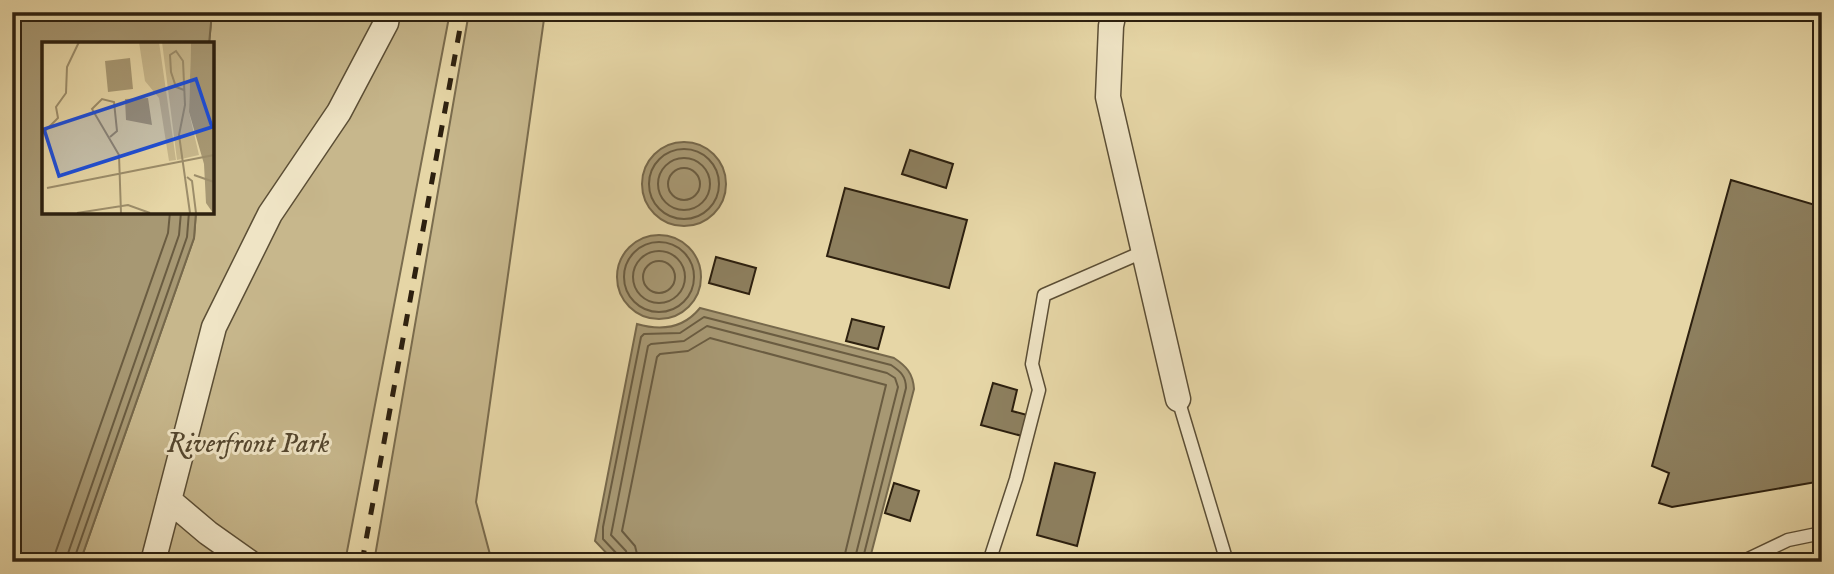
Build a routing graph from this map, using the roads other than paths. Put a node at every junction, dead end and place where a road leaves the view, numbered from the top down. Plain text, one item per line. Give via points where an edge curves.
1 (388, 12) edge
2 (1114, 12) edge
3 (1146, 251) junction
4 (1178, 398) joint
5 (169, 500) junction
6 (1822, 533) edge
7 (153, 562) edge
8 (249, 562) edge
9 (989, 562) edge
10 (1227, 562) edge
11 (1742, 562) edge

1 - 5 street via 339,112 270,214 214,327
2 - 3 street via 1108,97
3 - 4 street
3 - 9 lane via 1044,295 1032,364 1039,390
4 - 10 lane
5 - 7 street
5 - 8 street
6 - 11 lane via 1788,540

